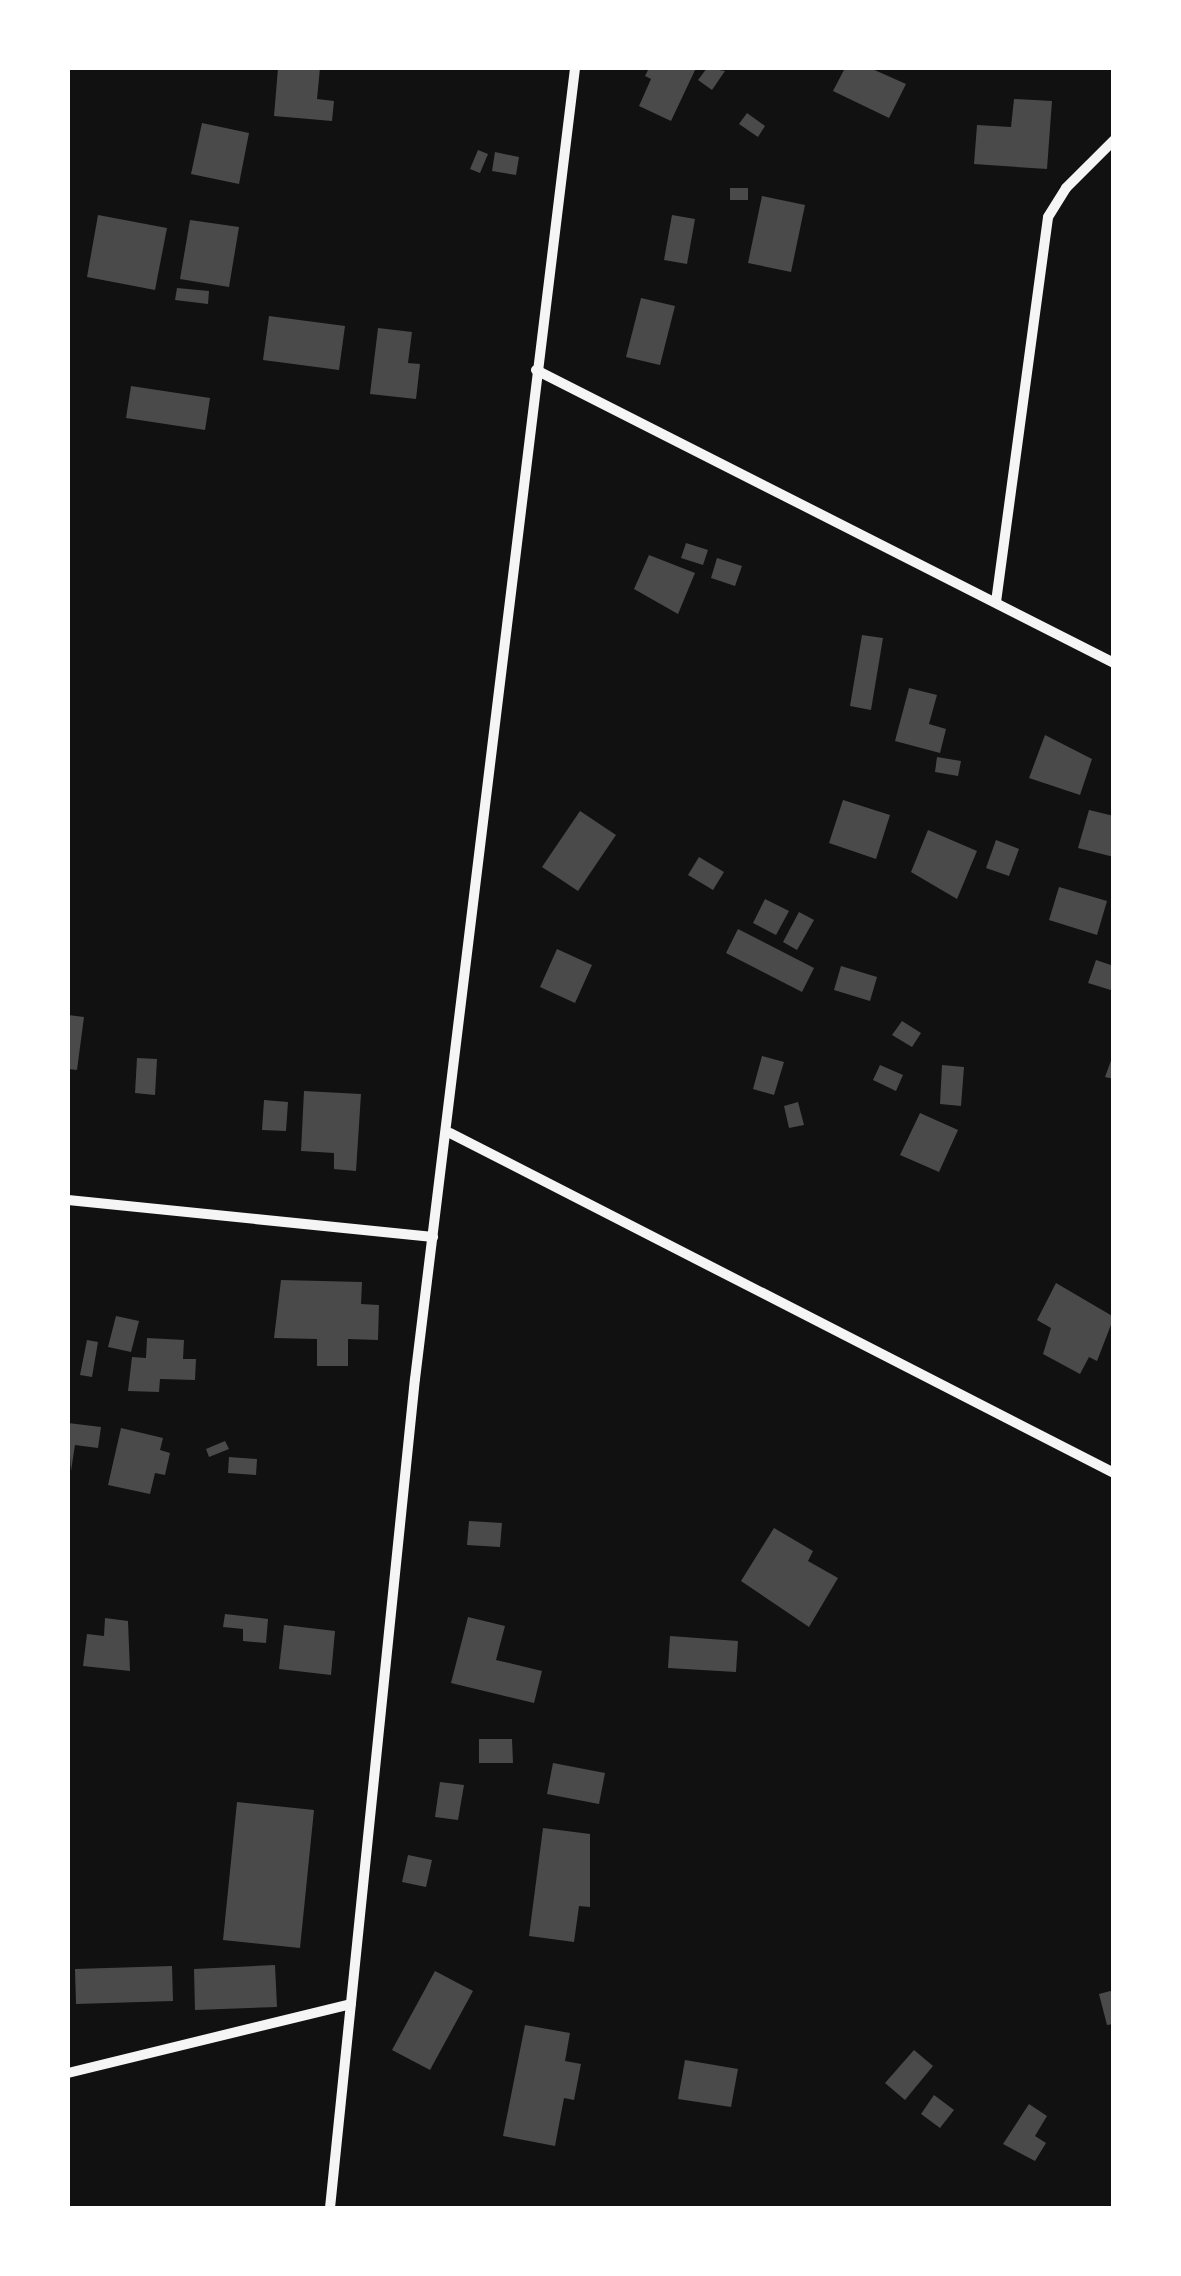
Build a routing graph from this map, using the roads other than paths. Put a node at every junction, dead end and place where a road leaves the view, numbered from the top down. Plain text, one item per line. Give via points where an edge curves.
1 (575, 68) edge
2 (1114, 140) edge
3 (536, 370) junction
4 (996, 602) junction
5 (1114, 662) edge
6 (450, 1133) junction
7 (68, 1200) edge
8 (433, 1237) junction
9 (1114, 1472) edge
10 (350, 2004) junction
11 (68, 2073) edge
12 (330, 2208) edge

1 - 3 street
2 - 4 street via 1066,188 1048,218
3 - 4 street
3 - 6 street
4 - 5 street
6 - 8 street
6 - 9 street
7 - 8 street
8 - 10 street
10 - 11 street
10 - 12 street

